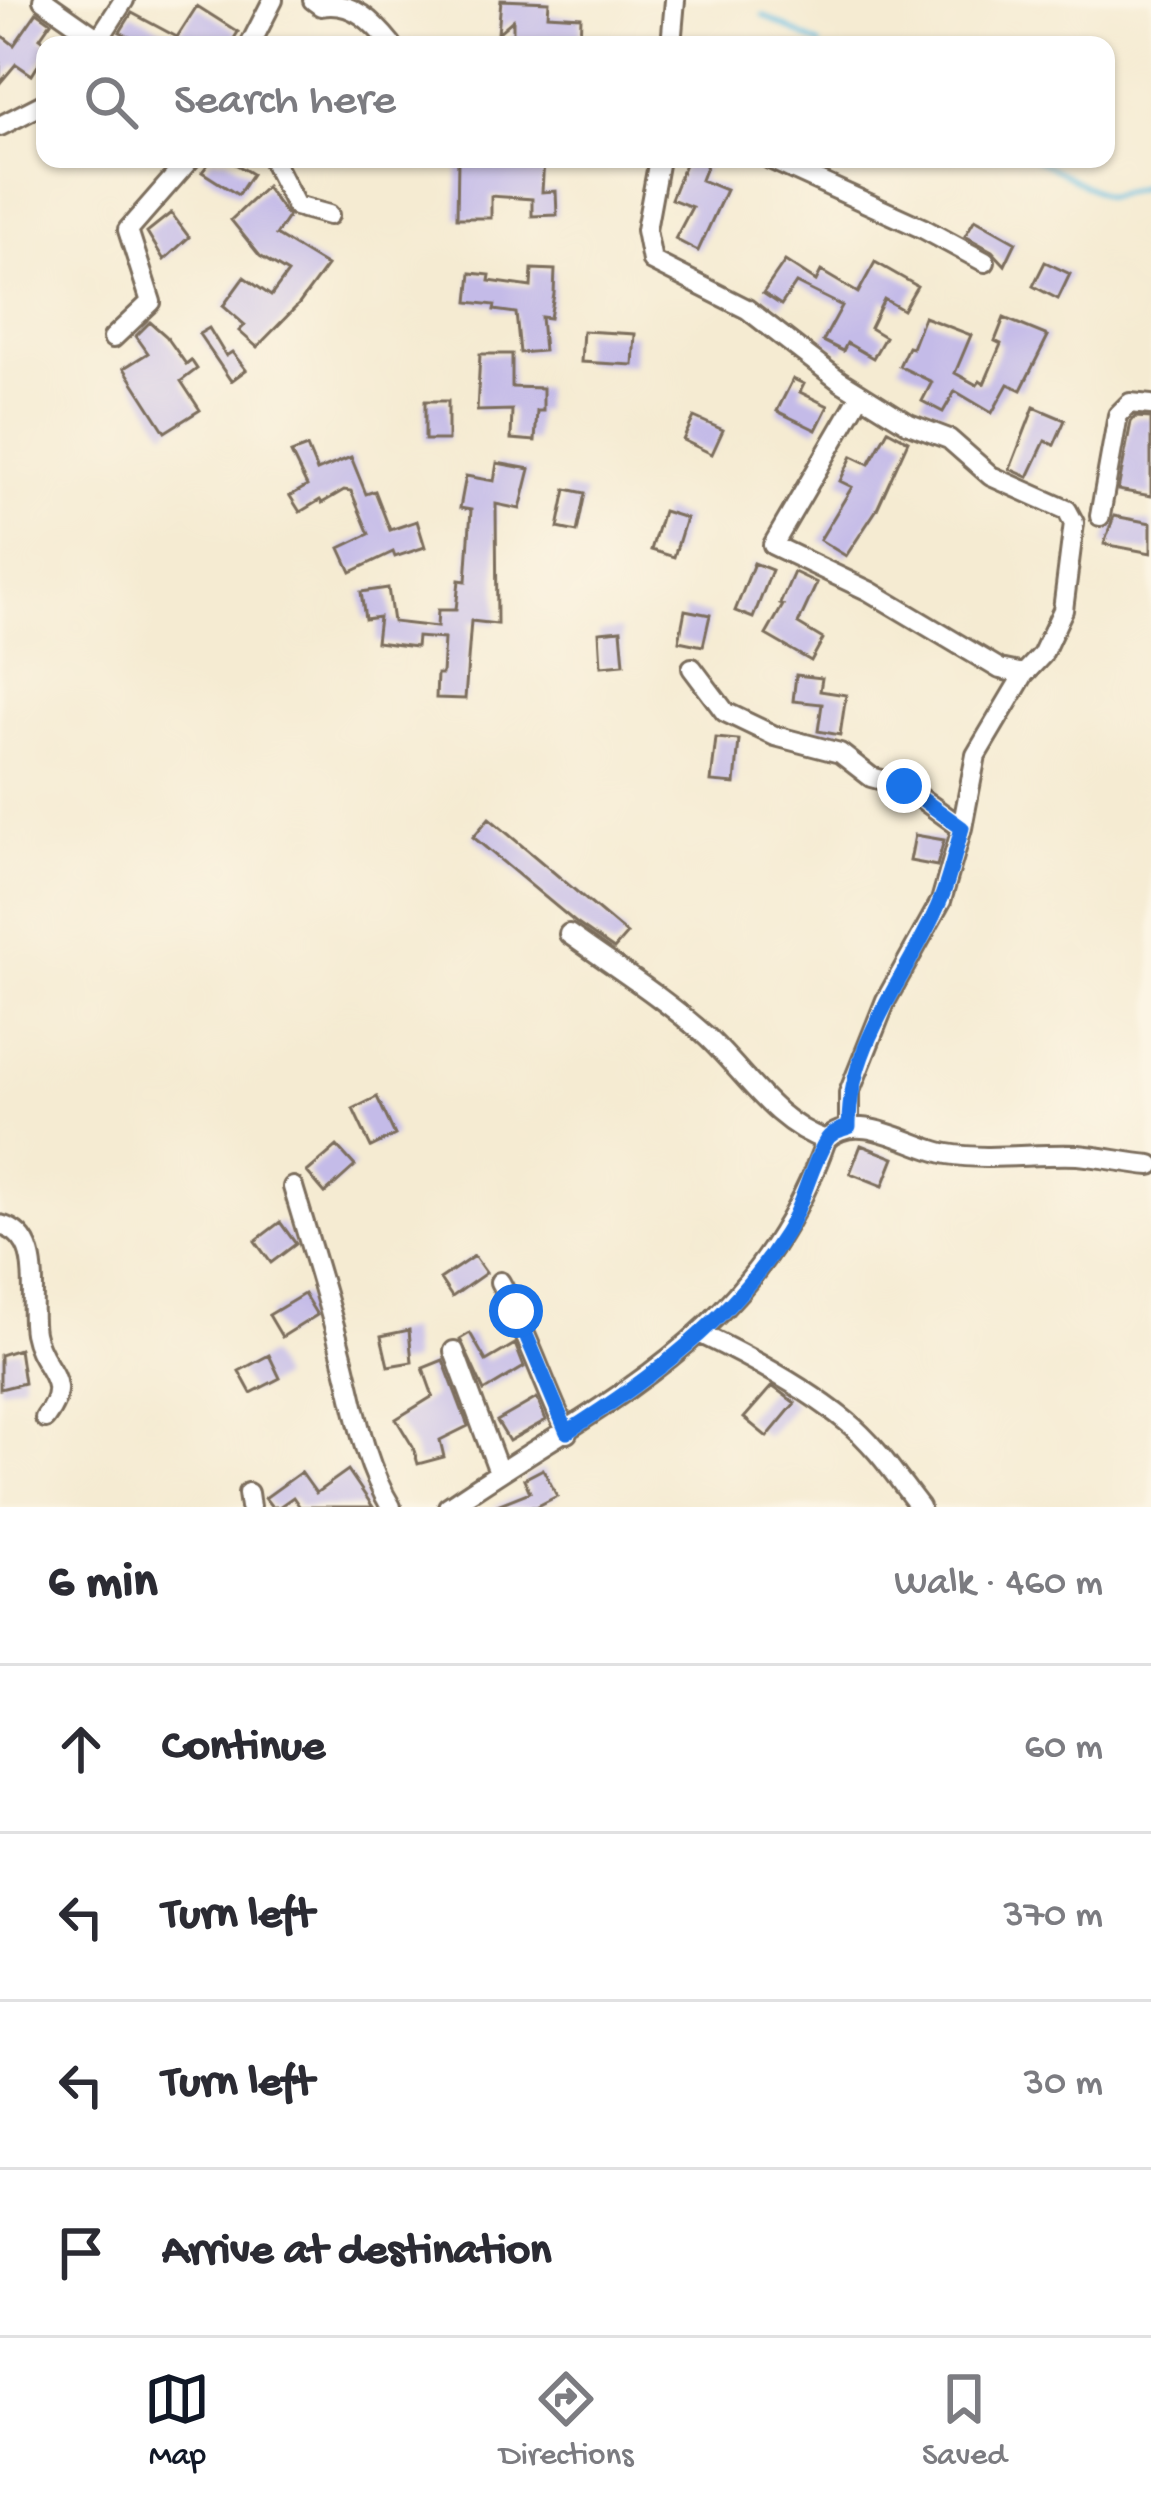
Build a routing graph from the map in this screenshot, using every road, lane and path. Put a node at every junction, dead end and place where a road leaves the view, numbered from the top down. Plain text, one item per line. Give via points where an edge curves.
1 (43, 0) edge
2 (124, 0) edge
3 (273, 0) edge
4 (313, 0) edge
5 (675, 0) edge
6 (372, 9) edge
7 (91, 36) edge
8 (104, 36) edge
9 (255, 36) edge
10 (387, 36) edge
11 (672, 36) edge
12 (36, 108) edge
13 (0, 126) edge
14 (182, 168) edge
15 (277, 168) edge
16 (657, 168) edge
17 (790, 168) edge
18 (329, 215) dead end
19 (985, 262) dead end
20 (113, 338) dead end
21 (861, 394) junction
22 (1151, 405) edge
23 (1100, 516) dead end
24 (692, 668) dead end
25 (1024, 674) junction
26 (962, 828) junction
27 (569, 934) dead end
28 (849, 1127) junction
29 (826, 1140) junction
30 (1151, 1166) edge
31 (293, 1187) dead end
32 (0, 1225) edge
33 (500, 1282) dead end
34 (701, 1334) junction
35 (454, 1352) dead end
36 (45, 1418) dead end
37 (567, 1432) junction
38 (499, 1472) junction
39 (391, 1507) edge
40 (448, 1507) edge
41 (920, 1507) edge

1 - 7 street
2 - 8 street
3 - 9 street
4 - 6 street
5 - 11 street
6 - 10 street
12 - 13 street
14 - 20 street via 128,230 151,302
15 - 18 street via 296,206
16 - 21 street via 646,230 652,261 747,309
17 - 19 street
21 - 25 street via 949,439 992,476 1066,510 1074,523 1063,610
21 - 25 street via 773,545 1000,669
22 - 23 street via 1130,404 1118,416
24 - 26 street via 725,712 841,753
25 - 26 street via 976,755
26 - 28 street via 940,901 886,1000 849,1093
27 - 29 street via 707,1038 767,1102
28 - 29 street
28 - 30 street via 948,1154 1080,1155
29 - 34 street via 784,1235
31 - 39 street via 355,1418
32 - 36 street via 26,1244 33,1331 58,1391
33 - 37 street
34 - 37 street
34 - 41 street via 848,1422
35 - 38 street
37 - 38 street
38 - 40 street

